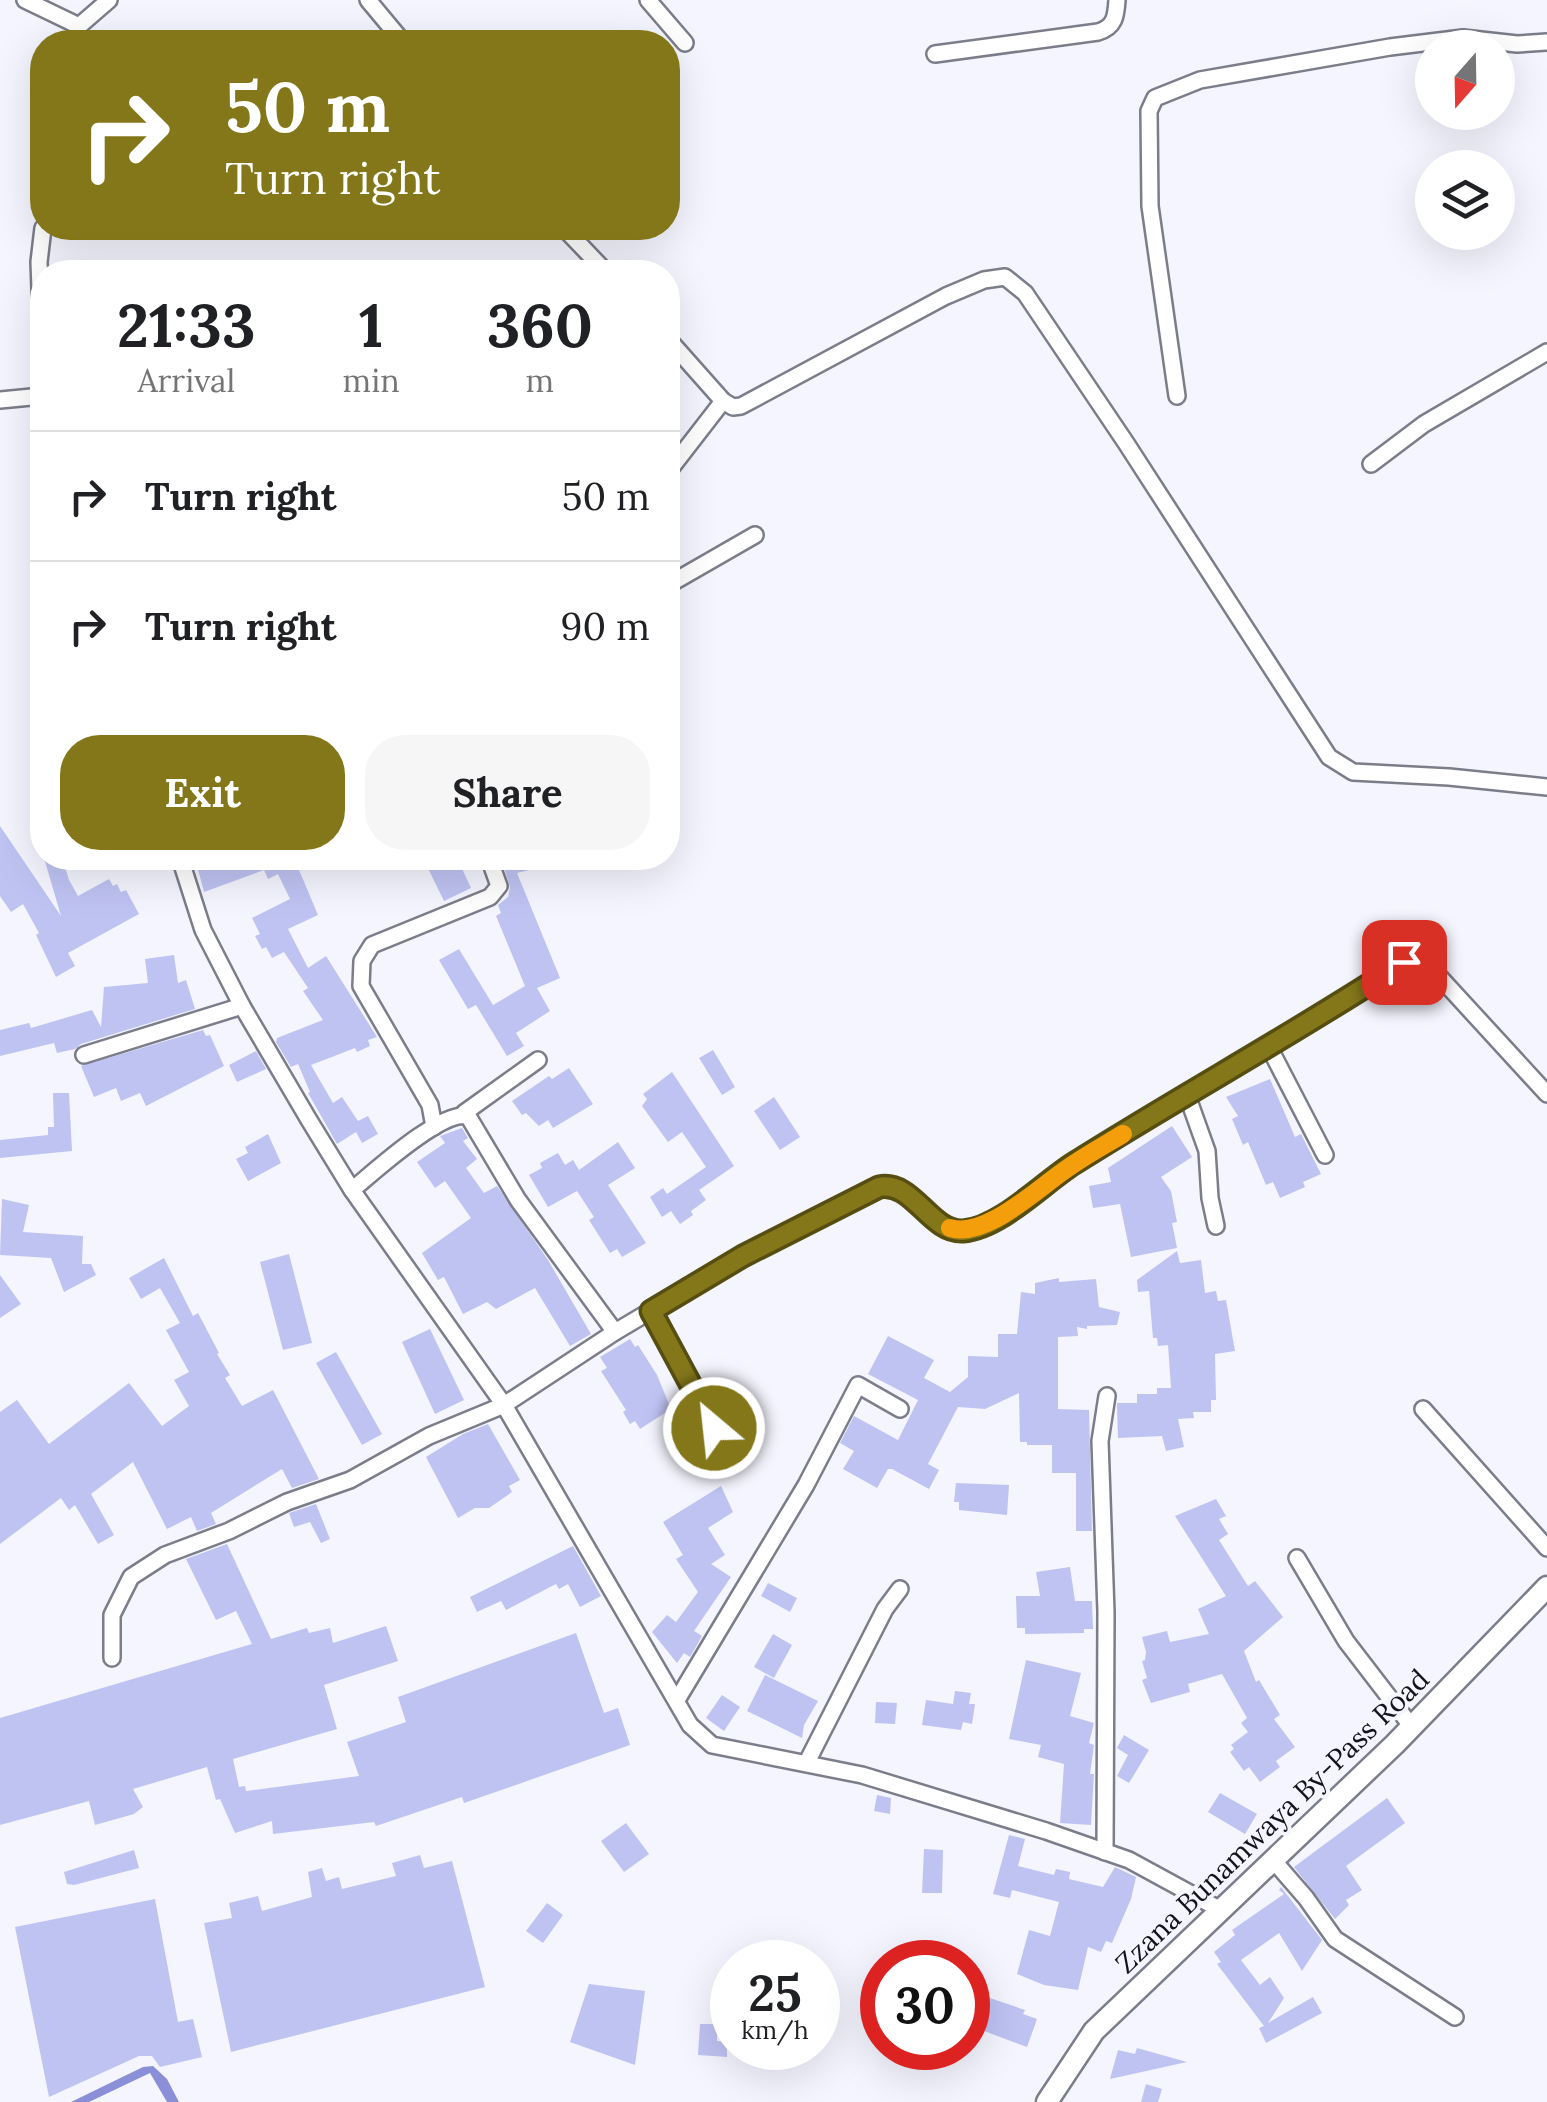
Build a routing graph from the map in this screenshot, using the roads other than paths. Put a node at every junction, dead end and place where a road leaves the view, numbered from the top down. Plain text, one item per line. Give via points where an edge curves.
1 (25, 0) edge
2 (109, 0) edge
3 (368, 0) edge
4 (648, 0) edge
5 (1118, 0) edge
6 (79, 26) junction
7 (78, 30) edge
8 (392, 30) edge
9 (674, 30) edge
10 (680, 37) edge
11 (1547, 42) edge
12 (685, 43) dead end
13 (935, 54) dead end
14 (575, 240) edge
15 (595, 260) edge
16 (1547, 352) edge
17 (680, 353) edge
18 (1177, 396) dead end
19 (30, 397) edge
20 (0, 400) edge
21 (723, 400) junction
22 (680, 456) edge
23 (1371, 464) dead end
24 (755, 536) dead end
25 (680, 578) edge
26 (1547, 788) edge
27 (184, 870) edge
28 (493, 870) edge
29 (242, 1006) junction
30 (1268, 1047) junction
31 (84, 1054) dead end
32 (538, 1060) dead end
33 (1547, 1094) edge
34 (1187, 1095) junction
35 (464, 1114) junction
36 (434, 1127) junction
37 (1325, 1154) dead end
38 (352, 1190) junction
39 (1216, 1226) dead end
40 (651, 1311) junction
41 (615, 1332) junction
42 (1107, 1396) dead end
43 (504, 1405) junction
44 (900, 1409) dead end
45 (1423, 1409) dead end
46 (730, 1457) dead end
47 (1547, 1548) edge
48 (1297, 1558) dead end
49 (1547, 1587) edge
50 (900, 1589) dead end
51 (112, 1658) dead end
52 (677, 1700) junction
53 (1412, 1726) junction
54 (807, 1762) junction
55 (1105, 1852) junction
56 (1272, 1860) junction
57 (1219, 1909) junction
58 (1455, 2017) dead end
59 (1047, 2102) edge

1 - 6 street
2 - 6 street
3 - 8 street
4 - 9 street
5 - 13 street via 1114,22 1098,32
6 - 7 street
10 - 12 street
11 - 18 street via 1463,38 1390,47 1200,80 1156,98 1149,112 1150,206
14 - 15 street
16 - 23 street via 1424,424
17 - 21 street
19 - 20 street
21 - 22 street
21 - 26 street via 752,403 946,296 1005,277 1024,293 1126,443 1328,757 1353,772
24 - 25 street
27 - 29 street via 203,930
28 - 36 street via 500,886 490,897 372,945 362,961 361,986 430,1105
29 - 31 street
29 - 38 street
30 - 33 street via 1415,958 1424,960
30 - 34 street
30 - 37 street
32 - 35 street
34 - 39 street via 1208,1151
34 - 40 street via 1004,1214 966,1231 948,1228 894,1187 879,1187
35 - 36 street
35 - 41 street via 554,1253
36 - 38 street
38 - 43 street
40 - 41 street
40 - 46 street
41 - 43 street
42 - 55 street via 1100,1441
43 - 51 street via 350,1480 165,1555 131,1577 112,1615
43 - 52 street
44 - 52 street via 858,1384 806,1486
45 - 47 street
48 - 53 street via 1346,1640
49 - 53 street, Zzana Bunamwaya By-Pass Road
50 - 54 street
52 - 54 street via 690,1725 712,1745
53 - 56 street, Zzana Bunamwaya By-Pass Road
54 - 55 street
55 - 57 street
56 - 57 street, Zzana Bunamwaya By-Pass Road
56 - 58 street via 1336,1939
57 - 59 street, Zzana Bunamwaya By-Pass Road via 1094,2032

